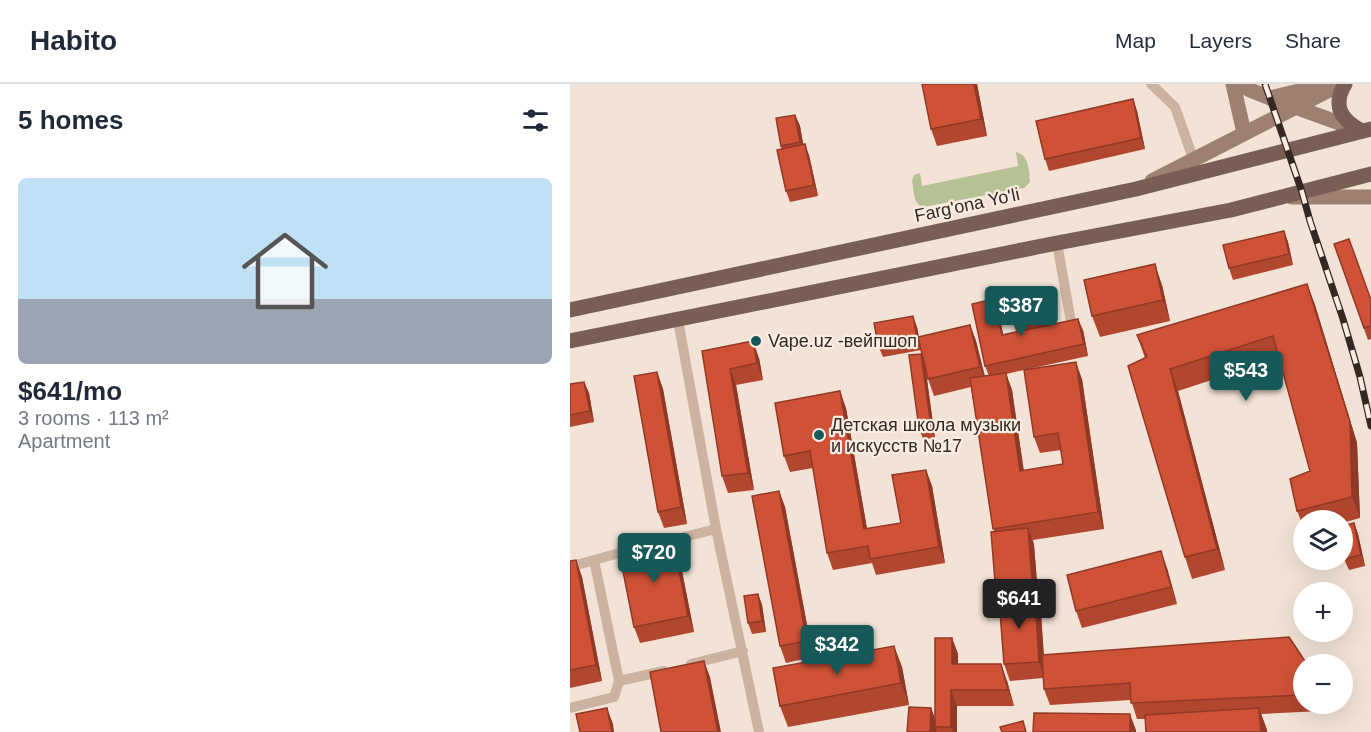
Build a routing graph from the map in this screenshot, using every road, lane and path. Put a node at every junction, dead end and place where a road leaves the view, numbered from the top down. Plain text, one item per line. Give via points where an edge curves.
1 (1151, 84) edge
2 (1233, 84) edge
3 (1240, 84) edge
4 (1328, 84) edge
5 (1343, 84) edge
6 (1270, 98) junction
7 (1295, 107) junction
8 (1367, 130) edge
9 (1244, 133) junction
10 (1196, 166) junction
11 (1371, 174) edge
12 (1371, 196) edge
13 (1283, 197) junction
14 (1057, 243) junction
15 (570, 310) edge
16 (678, 320) junction
17 (1071, 322) edge
18 (570, 341) edge
19 (716, 529) junction
20 (594, 560) junction
21 (570, 567) edge
22 (743, 651) junction
23 (619, 681) junction
24 (570, 708) edge
25 (759, 732) edge

1 - 10 lane via 1175,107
2 - 9 street
3 - 6 street
4 - 6 street
5 - 7 street
5 - 8 main road via 1341,114 1353,127
6 - 7 street
7 - 8 street
7 - 9 street
8 - 10 main road, Farg'ona Yo'li
9 - 10 street
10 - 15 main road, Farg'ona Yo'li via 1136,189
11 - 13 main road
12 - 13 street
13 - 14 main road
14 - 16 main road
14 - 17 lane
16 - 18 main road
16 - 19 lane
19 - 20 lane
19 - 22 lane
20 - 21 lane
20 - 23 lane
22 - 23 lane
22 - 25 lane
23 - 24 lane via 614,697

